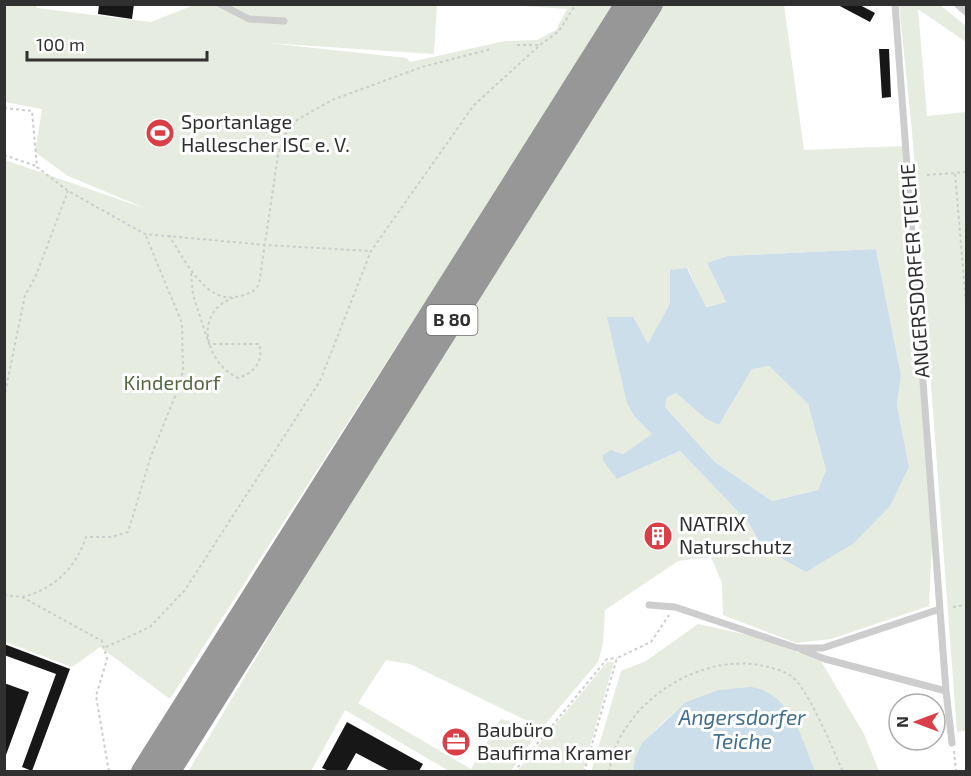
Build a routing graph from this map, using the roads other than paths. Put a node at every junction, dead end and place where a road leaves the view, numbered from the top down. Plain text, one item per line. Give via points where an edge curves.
1 (220, 4) edge
2 (627, 4) edge
3 (651, 4) edge
4 (895, 4) edge
5 (957, 4) edge
6 (966, 12) edge
7 (284, 21) dead end
8 (649, 605) dead end
9 (940, 609) junction
10 (797, 648) junction
11 (946, 691) junction
12 (952, 743) road end
13 (143, 771) edge
14 (168, 771) edge

1 - 7 lane via 249,19
2 - 13 highway, B 80
3 - 14 highway, B 80
4 - 9 lane, ANGERSDORFER TEICHE
5 - 6 lane
8 - 10 lane via 673,607
9 - 10 lane via 823,648
9 - 11 lane, ANGERSDORFER TEICHE
10 - 11 lane
11 - 12 lane, ANGERSDORFER TEICHE

